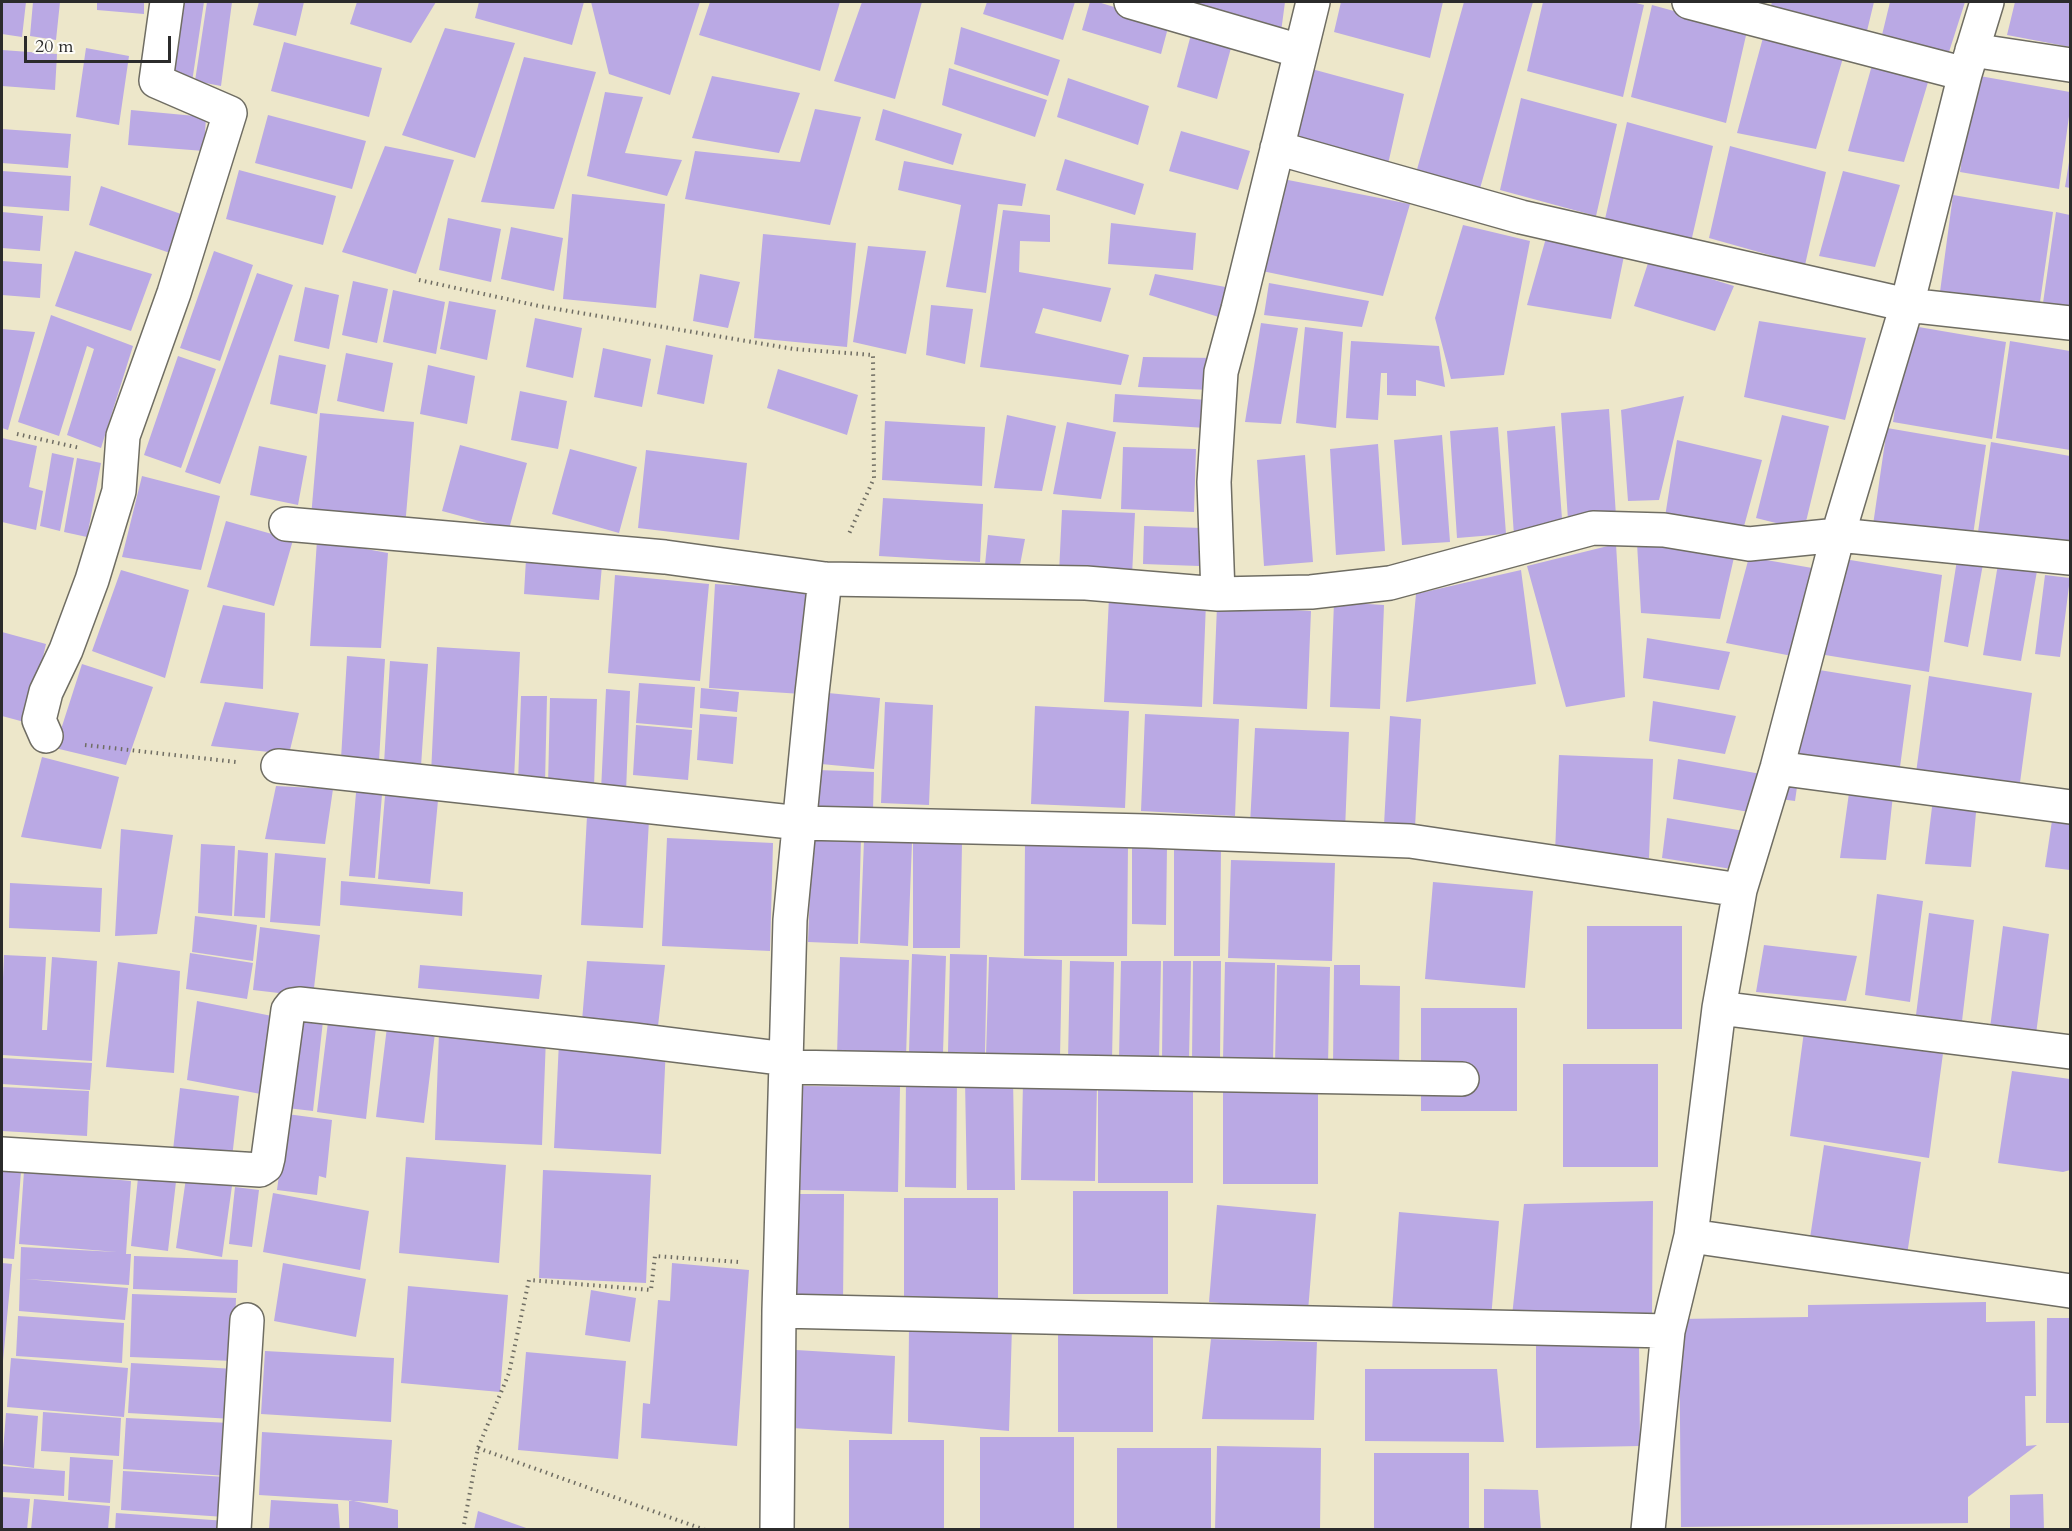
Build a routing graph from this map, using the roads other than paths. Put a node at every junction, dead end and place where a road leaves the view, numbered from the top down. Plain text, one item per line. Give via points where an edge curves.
1 (167, 2) edge
2 (1131, 2) edge
3 (1313, 2) edge
4 (1689, 2) edge
5 (1987, 2) edge
6 (1300, 51) junction
7 (1969, 62) junction
8 (2070, 65) edge
9 (1277, 148) junction
10 (1907, 305) junction
11 (2070, 323) edge
12 (286, 524) dead end
13 (1838, 534) junction
14 (2070, 558) edge
15 (825, 579) junction
16 (1218, 594) junction
17 (46, 736) road end
18 (278, 766) road end
19 (1776, 768) junction
20 (2070, 807) edge
21 (801, 823) junction
22 (1740, 890) junction
23 (1719, 1008) junction
24 (2070, 1052) edge
25 (787, 1063) junction
26 (1462, 1079) dead end
27 (2, 1154) edge
28 (1691, 1236) junction
29 (2070, 1291) edge
30 (779, 1311) junction
31 (247, 1320) dead end
32 (1668, 1331) junction
33 (234, 1530) edge
34 (777, 1530) edge
35 (1648, 1530) edge

1 - 17 street via 156,81 230,112 174,293 123,436 119,491 92,580 46,692 39,720
2 - 6 street
3 - 6 street
4 - 7 street
5 - 7 street
6 - 9 street
7 - 8 street
7 - 10 street
9 - 10 street via 1521,217
9 - 16 street via 1221,372 1214,482
10 - 11 street
10 - 13 street
12 - 15 street via 665,557
13 - 14 street
13 - 16 street via 1749,543 1664,530 1593,528 1390,583 1311,592
13 - 19 street
15 - 16 street via 1086,583
15 - 21 street
18 - 21 street
19 - 20 street
19 - 22 street
21 - 22 street via 1410,841
21 - 25 street via 790,920
22 - 23 street
23 - 24 street
23 - 28 street
25 - 26 street
25 - 27 street via 622,1039 292,1005 288,1010 268,1158 260,1170
25 - 30 street
28 - 29 street
28 - 32 street
30 - 32 street
30 - 34 street
31 - 33 street
32 - 35 street

